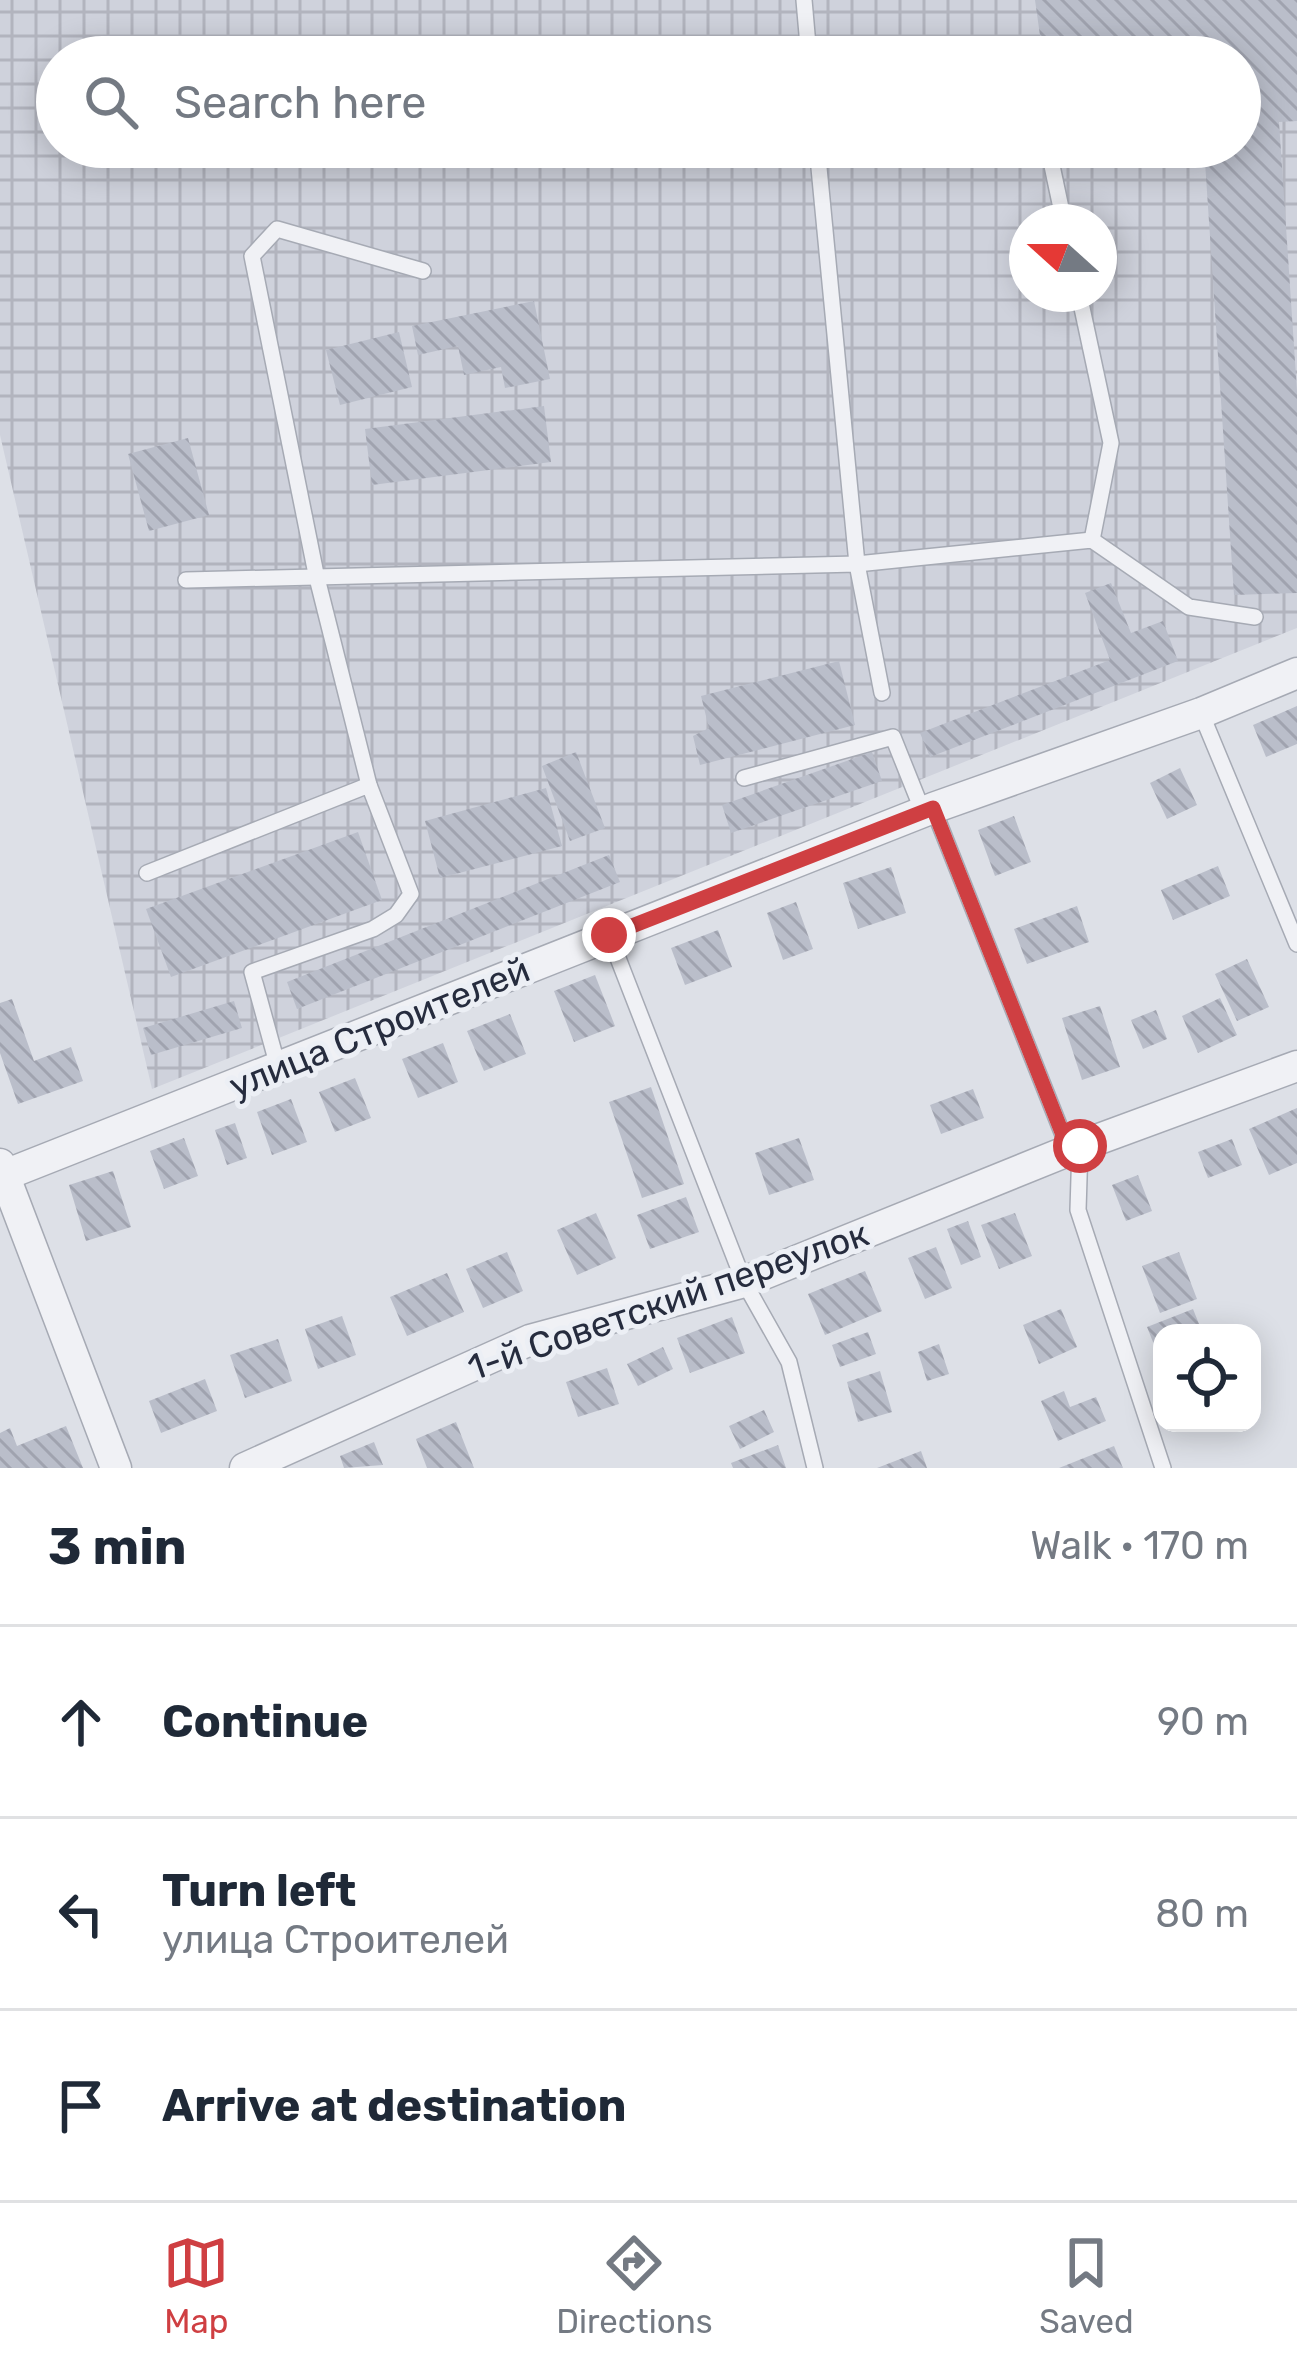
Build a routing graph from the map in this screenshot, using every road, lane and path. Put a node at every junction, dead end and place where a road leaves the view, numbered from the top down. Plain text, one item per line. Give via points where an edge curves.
1 (804, 0) edge
2 (807, 36) edge
3 (819, 168) edge
4 (1052, 168) edge
5 (1060, 204) edge
6 (424, 271) dead end
7 (1083, 312) edge
8 (1092, 540) junction
9 (856, 563) junction
10 (316, 574) junction
11 (186, 580) dead end
12 (1255, 617) dead end
13 (1297, 673) edge
14 (882, 693) dead end
15 (1201, 713) junction
16 (744, 778) dead end
17 (369, 785) junction
18 (928, 810) junction
19 (147, 873) dead end
20 (609, 935) junction
21 (1297, 944) edge
22 (1297, 1066) edge
23 (278, 1067) junction
24 (1080, 1146) junction
25 (2, 1172) edge
26 (744, 1282) junction
27 (116, 1468) edge
28 (245, 1468) edge
29 (815, 1468) edge
30 (1162, 1468) edge

1 - 2 lane
3 - 9 lane
4 - 5 lane
6 - 10 lane via 277,229 252,256
7 - 8 lane via 1111,443
8 - 9 lane
8 - 12 lane via 1189,607
9 - 10 lane
9 - 14 lane
10 - 11 lane
10 - 17 lane
13 - 15 street, улица Строителей
15 - 18 street, улица Строителей
15 - 21 lane
16 - 18 lane via 893,736
17 - 19 lane
17 - 23 lane via 411,894 396,916 373,928 252,972
18 - 20 street, улица Строителей
18 - 24 lane via 1063,1135
20 - 23 street, улица Строителей
20 - 26 lane
22 - 24 street, 1-й Советский переулок
23 - 25 street, улица Строителей
24 - 26 street, 1-й Советский переулок
24 - 30 lane via 1078,1210
25 - 27 street
26 - 28 street, 1-й Советский переулок via 530,1340
26 - 29 lane via 788,1362

